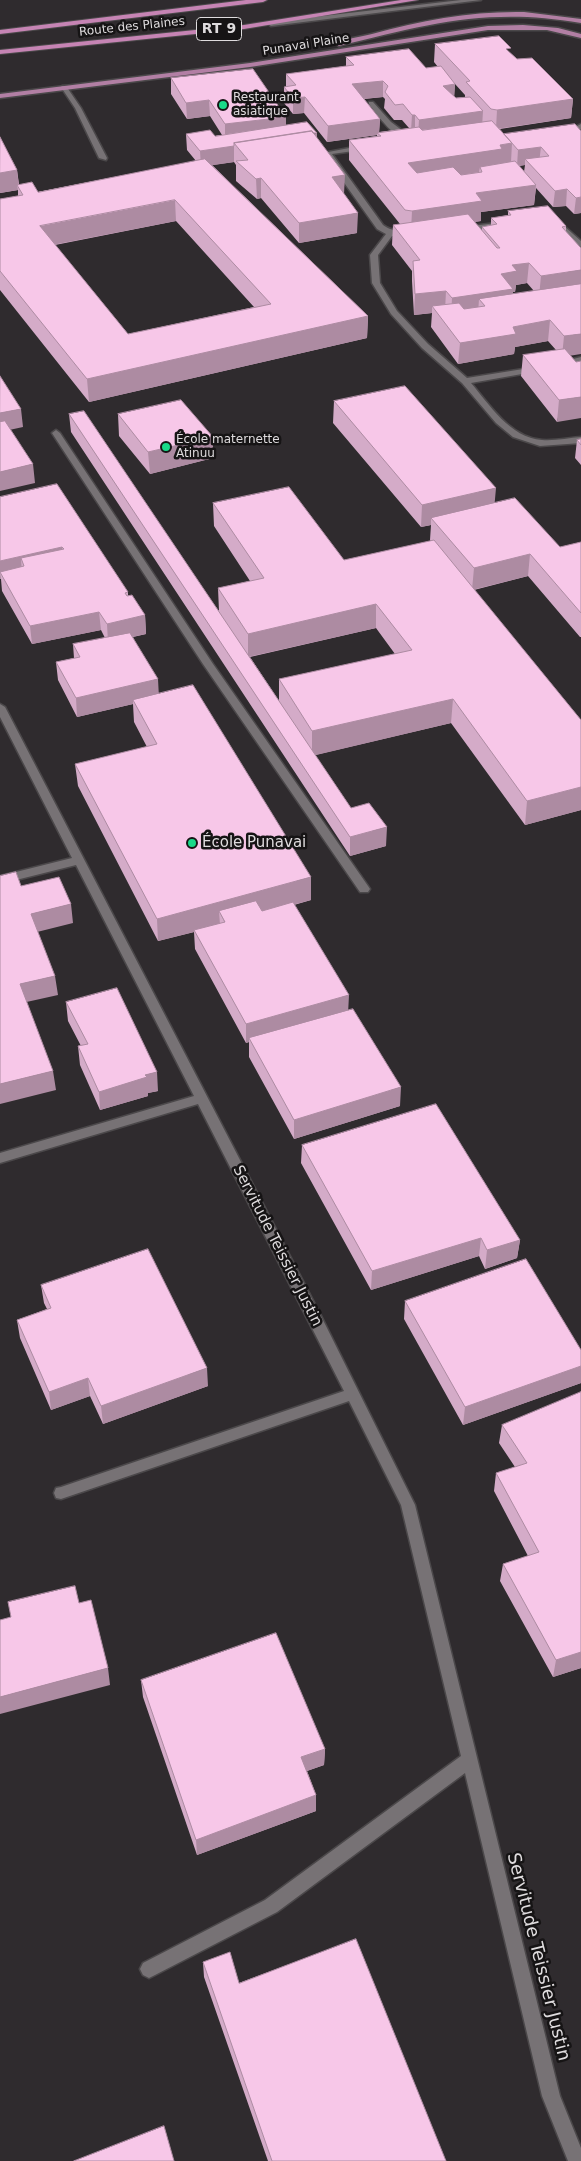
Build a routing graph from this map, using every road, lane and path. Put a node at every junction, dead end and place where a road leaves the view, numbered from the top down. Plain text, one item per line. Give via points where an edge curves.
1 (263, 0) edge
2 (414, 0) edge
3 (478, 0) edge
4 (581, 21) edge
5 (244, 27) junction
6 (0, 32) edge
7 (581, 36) edge
8 (0, 52) edge
9 (250, 65) junction
10 (64, 87) junction
11 (0, 96) edge
12 (371, 103) edge
13 (581, 126) edge
14 (573, 131) junction
15 (556, 132) edge
16 (581, 139) edge
17 (420, 140) edge
18 (410, 141) junction
19 (401, 142) edge
20 (373, 146) edge
21 (103, 158) dead end
22 (540, 219) edge
23 (514, 222) edge
24 (450, 230) edge
25 (422, 233) edge
26 (390, 234) junction
27 (581, 244) edge
28 (581, 360) edge
29 (465, 381) junction
30 (56, 433) dead end
31 (581, 440) edge
32 (0, 707) edge
33 (79, 860) junction
34 (0, 880) edge
35 (364, 889) dead end
36 (201, 1099) junction
37 (0, 1158) edge
38 (352, 1394) junction
39 (61, 1492) dead end
40 (469, 1760) junction
41 (149, 1969) dead end
42 (577, 2161) edge

1 - 6 highway, Route des Plaines / RT 9
2 - 5 highway, Route des Plaines / RT 9
3 - 5 street
4 - 9 main road, Punavai Plaine via 500,14 465,16
5 - 8 highway, Route des Plaines / RT 9
7 - 9 main road, Punavai Plaine via 552,29 488,28
9 - 10 main road
10 - 11 main road
10 - 21 street
12 - 18 street via 388,124
13 - 14 street
14 - 15 street
14 - 16 street
17 - 18 street
18 - 19 street
20 - 26 street via 327,153 380,227
22 - 27 street via 549,218
23 - 24 street
25 - 26 street
26 - 29 street via 374,255 376,282 394,312 425,346
28 - 29 street
29 - 31 street via 499,421 516,435 540,443
30 - 35 street via 208,664
32 - 33 street, Servitude Teissier Justin
33 - 34 street
33 - 36 street, Servitude Teissier Justin
36 - 37 street
36 - 38 street, Servitude Teissier Justin
38 - 39 street
38 - 40 street, Servitude Teissier Justin via 408,1505
40 - 41 street via 271,1906
40 - 42 street, Servitude Teissier Justin via 551,2096

